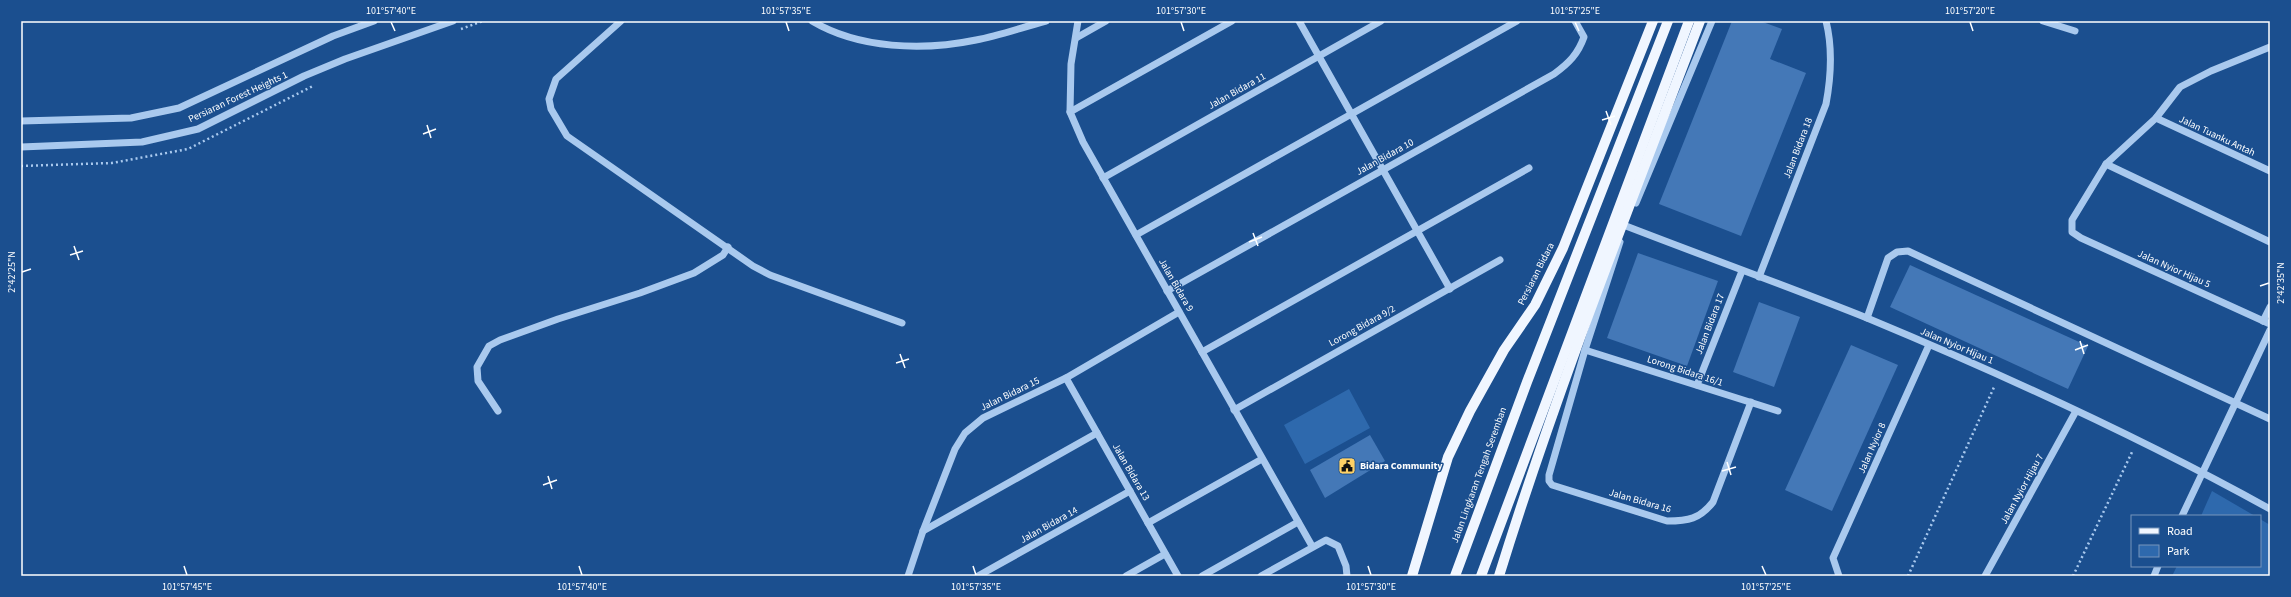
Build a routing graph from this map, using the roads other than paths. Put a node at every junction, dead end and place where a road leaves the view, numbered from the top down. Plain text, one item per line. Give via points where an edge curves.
1 (374, 21) edge
2 (453, 21) edge
3 (621, 21) edge
4 (812, 21) edge
5 (1046, 21) edge
6 (1078, 21) edge
7 (1106, 21) edge
8 (1232, 21) edge
9 (1299, 21) edge
10 (1381, 21) edge
11 (1517, 21) edge
12 (1574, 21) edge
13 (1653, 21) edge
14 (1668, 21) edge
15 (1689, 21) edge
16 (1700, 21) edge
17 (1712, 21) edge
18 (1826, 21) edge
19 (2043, 21) edge
20 (2075, 31) dead end
21 (1076, 38) junction
22 (2270, 47) edge
23 (1318, 56) junction
24 (1070, 112) junction
25 (1351, 114) junction
26 (2156, 118) junction
27 (21, 121) edge
28 (21, 147) edge
29 (2106, 164) junction
30 (1529, 168) dead end
31 (1383, 170) junction
32 (2270, 171) edge
33 (1103, 178) junction
34 (1626, 226) junction
35 (1418, 231) junction
36 (1136, 235) junction
37 (2270, 242) edge
38 (728, 247) junction
39 (1500, 260) dead end
40 (1742, 270) junction
41 (1758, 277) junction
42 (1450, 288) junction
43 (1168, 291) junction
44 (2270, 307) edge
45 (1179, 312) junction
46 (1867, 318) junction
47 (2267, 322) edge
48 (902, 323) dead end
49 (2270, 330) edge
50 (1929, 345) junction
51 (1585, 350) junction
52 (1202, 352) junction
53 (1066, 378) junction
54 (1697, 385) junction
55 (1751, 402) junction
56 (2235, 403) junction
57 (1234, 410) junction
58 (498, 411) dead end
59 (1778, 411) dead end
60 (2076, 411) junction
61 (2270, 419) edge
62 (1097, 433) junction
63 (1262, 459) junction
64 (2203, 472) junction
65 (1130, 491) junction
66 (2270, 509) edge
67 (2182, 515) edge
68 (1298, 522) junction
69 (1148, 523) junction
70 (922, 531) junction
71 (1312, 546) junction
72 (1165, 554) junction
73 (908, 576) edge
74 (978, 576) edge
75 (1126, 576) edge
76 (1178, 576) edge
77 (1202, 576) edge
78 (1261, 576) edge
79 (1347, 576) edge
80 (1412, 576) edge
81 (1455, 576) edge
82 (1481, 576) edge
83 (1499, 576) edge
84 (1839, 576) edge
85 (1986, 576) edge

1 - 27 street, Persiaran Forest Heights 1 via 333,36 179,108 131,118
2 - 28 street, Persiaran Forest Heights 1 via 304,76 198,129 142,142
3 - 38 street via 556,80 549,99 551,109 567,136
4 - 5 street via 823,28 850,37 878,43 915,46 976,40
6 - 21 street, Jalan Bidara 9
7 - 21 street
8 - 24 street
9 - 23 street
10 - 23 street, Jalan Bidara 11
11 - 25 street
12 - 31 street, Jalan Bidara 10 via 1584,37 1569,64
13 - 80 main road, Persiaran Bidara via 1563,248 1535,305 1504,350 1448,457
14 - 81 main road, Jalan Lingkaran Tengah Seremban via 1527,382
15 - 82 main road
16 - 83 main road via 1530,475
17 - 34 street
18 - 41 street, Jalan Bidara 18 via 1830,45 1830,80 1826,104
19 - 20 street
21 - 24 street, Jalan Bidara 9 via 1071,64
22 - 26 street via 2211,71 2180,87
23 - 25 street
23 - 33 street, Jalan Bidara 11
24 - 33 street, Jalan Bidara 9
25 - 31 street
25 - 36 street
26 - 29 street
26 - 32 street, Jalan Tuanku Antah
29 - 37 street
29 - 47 street, Jalan Nyior Hijau 5 via 2072,220 2072,232
30 - 35 street
31 - 35 street
31 - 43 street, Jalan Bidara 10
33 - 36 street, Jalan Bidara 9
34 - 40 street, Jalan Nyior Hijau 1
34 - 51 street
35 - 42 street
35 - 52 street
36 - 43 street, Jalan Bidara 9
38 - 48 street via 770,275
38 - 58 street via 723,255 694,273 558,319 489,346 477,367 478,381
39 - 42 street, Lorong Bidara 9/2
40 - 41 street, Jalan Nyior Hijau 1
40 - 54 street, Jalan Bidara 17
41 - 46 street, Jalan Nyior Hijau 1
42 - 57 street, Lorong Bidara 9/2
43 - 45 street, Jalan Bidara 9
44 - 47 street
45 - 52 street, Jalan Bidara 9
45 - 53 street, Jalan Bidara 15
46 - 50 street, Jalan Nyior Hijau 1
46 - 56 street via 1888,258 1897,252 1908,251
49 - 56 street
50 - 60 street, Jalan Nyior Hijau 1
50 - 84 street, Jalan Nyior 8 via 1833,558
51 - 54 street, Lorong Bidara 16/1
51 - 55 street, Jalan Bidara 16 via 1549,475 1552,485 1667,521 1695,517 1705,512 1713,502
52 - 57 street, Jalan Bidara 9
53 - 62 street, Jalan Bidara 13
53 - 70 street, Jalan Bidara 15 via 983,418 965,433
54 - 55 street, Lorong Bidara 16/1
55 - 59 street, Lorong Bidara 16/1
56 - 61 street
56 - 64 street
57 - 63 street, Jalan Bidara 9
60 - 64 street, Jalan Nyior Hijau 1
60 - 85 street, Jalan Nyior Hijau 7
62 - 65 street, Jalan Bidara 13
62 - 70 street
63 - 68 street, Jalan Bidara 9
63 - 69 street
64 - 66 street, Jalan Nyior Hijau 1
64 - 67 street
65 - 69 street, Jalan Bidara 13
65 - 74 street, Jalan Bidara 14
68 - 71 street, Jalan Bidara 9
68 - 77 street
69 - 72 street, Jalan Bidara 13
70 - 73 street, Jalan Bidara 15
71 - 78 street
71 - 79 street via 1326,540 1338,546
72 - 75 street
72 - 76 street, Jalan Bidara 13

